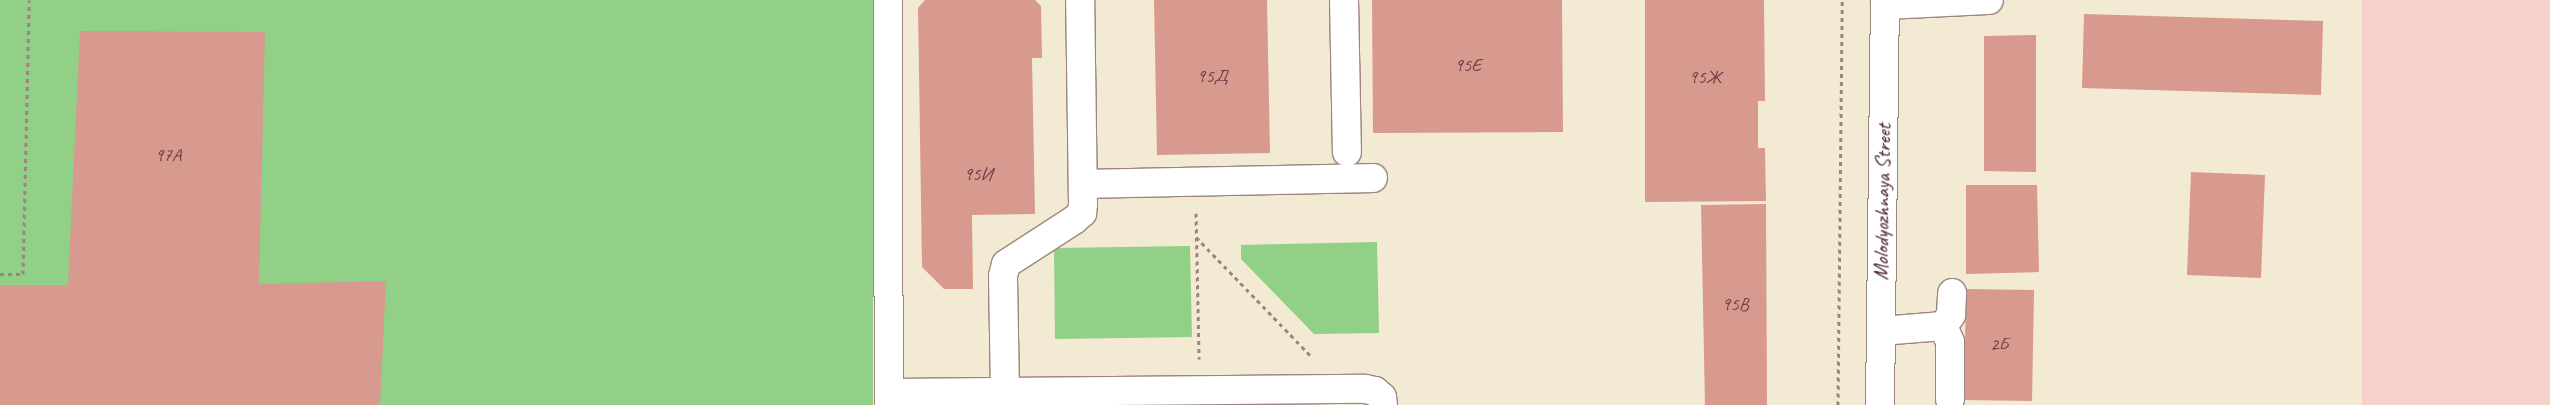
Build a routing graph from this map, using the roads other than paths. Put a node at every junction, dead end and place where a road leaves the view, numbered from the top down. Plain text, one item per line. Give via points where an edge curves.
1 (888, 0) edge
2 (1080, 0) edge
3 (1344, 0) edge
4 (1989, 0) edge
5 (1885, 3) edge
6 (1347, 152) dead end
7 (1373, 178) dead end
8 (1083, 184) junction
9 (1952, 293) dead end
10 (1943, 326) junction
11 (1881, 331) junction
12 (1005, 392) junction
13 (889, 399) edge
14 (1950, 399) dead end
15 (1383, 405) edge
16 (1880, 405) edge

1 - 13 street
2 - 8 street
3 - 6 street
4 - 5 street
5 - 11 street, Molodyozhnaya Street
7 - 8 street
8 - 12 street via 1082,213 1006,264 1002,276
9 - 10 street via 1951,315
10 - 11 street
10 - 14 street via 1950,342
11 - 16 street, Molodyozhnaya Street
12 - 13 street
12 - 15 street via 1343,389 1375,391 1382,397

